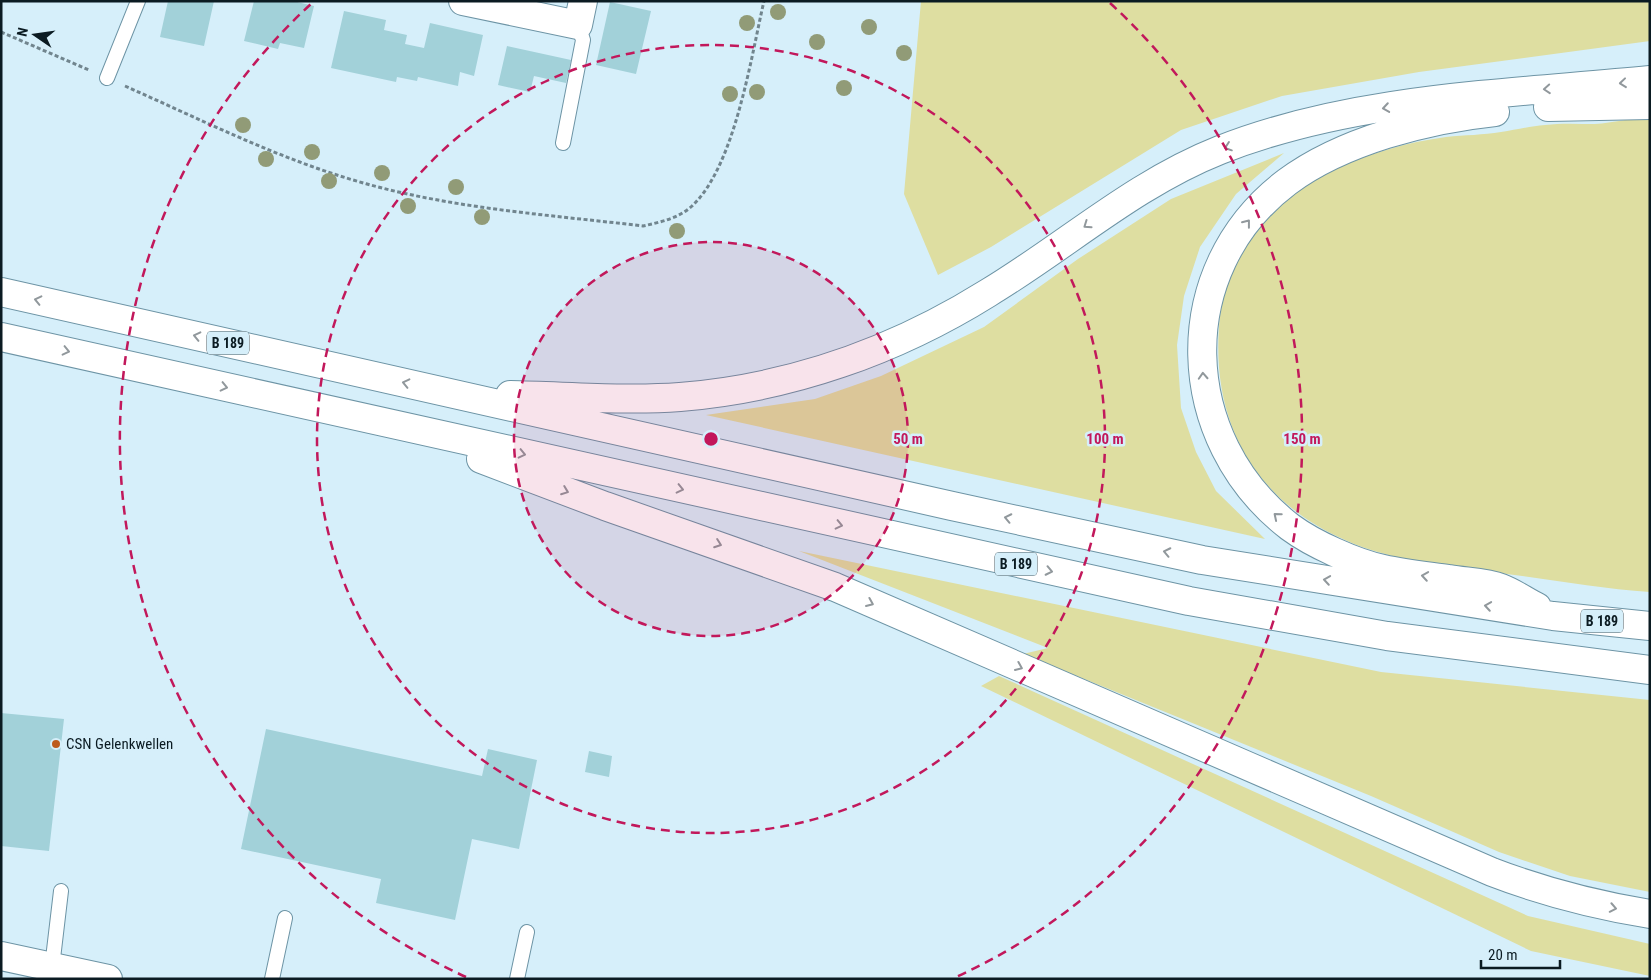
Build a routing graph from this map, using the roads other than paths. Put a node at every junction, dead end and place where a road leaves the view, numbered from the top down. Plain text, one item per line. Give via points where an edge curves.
1 (138, 1) edge
2 (463, 1) edge
3 (580, 13) edge
4 (107, 78) road end
5 (1650, 80) edge
6 (1650, 105) edge
7 (563, 143) dead end
8 (1, 292) edge
9 (1, 337) edge
10 (454, 394) junction
11 (389, 424) junction
12 (1553, 616) junction
13 (1650, 626) edge
14 (1650, 670) edge
15 (61, 891) dead end
16 (1650, 914) edge
17 (285, 918) dead end
18 (527, 932) dead end
19 (1, 956) edge
20 (52, 967) junction
21 (108, 979) edge
22 (272, 979) edge
23 (517, 979) edge

1 - 4 lane
2 - 3 main road
3 - 7 lane via 583,40
5 -> 10 main road via 1391,107 1319,119 1236,144 1163,177 1127,198 989,293 937,322 893,344 801,376 725,392 680,397
12 -> 6 main road via 1500,587 1382,569 1351,558 1292,528 1269,509 1235,468 1212,419 1204,390 1202,338 1207,307 1214,280 1228,251 1264,203 1306,169 1334,153 1392,133 1490,113 1554,107
10 -> 8 main road, B 189
9 -> 11 main road, B 189
12 -> 10 main road, B 189 via 1202,560
11 -> 14 main road, B 189 via 1189,601 1387,636
11 -> 16 main road via 605,506 835,587 1492,872 1577,900
12 - 13 main road, B 189
15 - 20 lane
17 - 22 lane
18 - 23 lane
19 - 20 main road
20 - 21 main road

